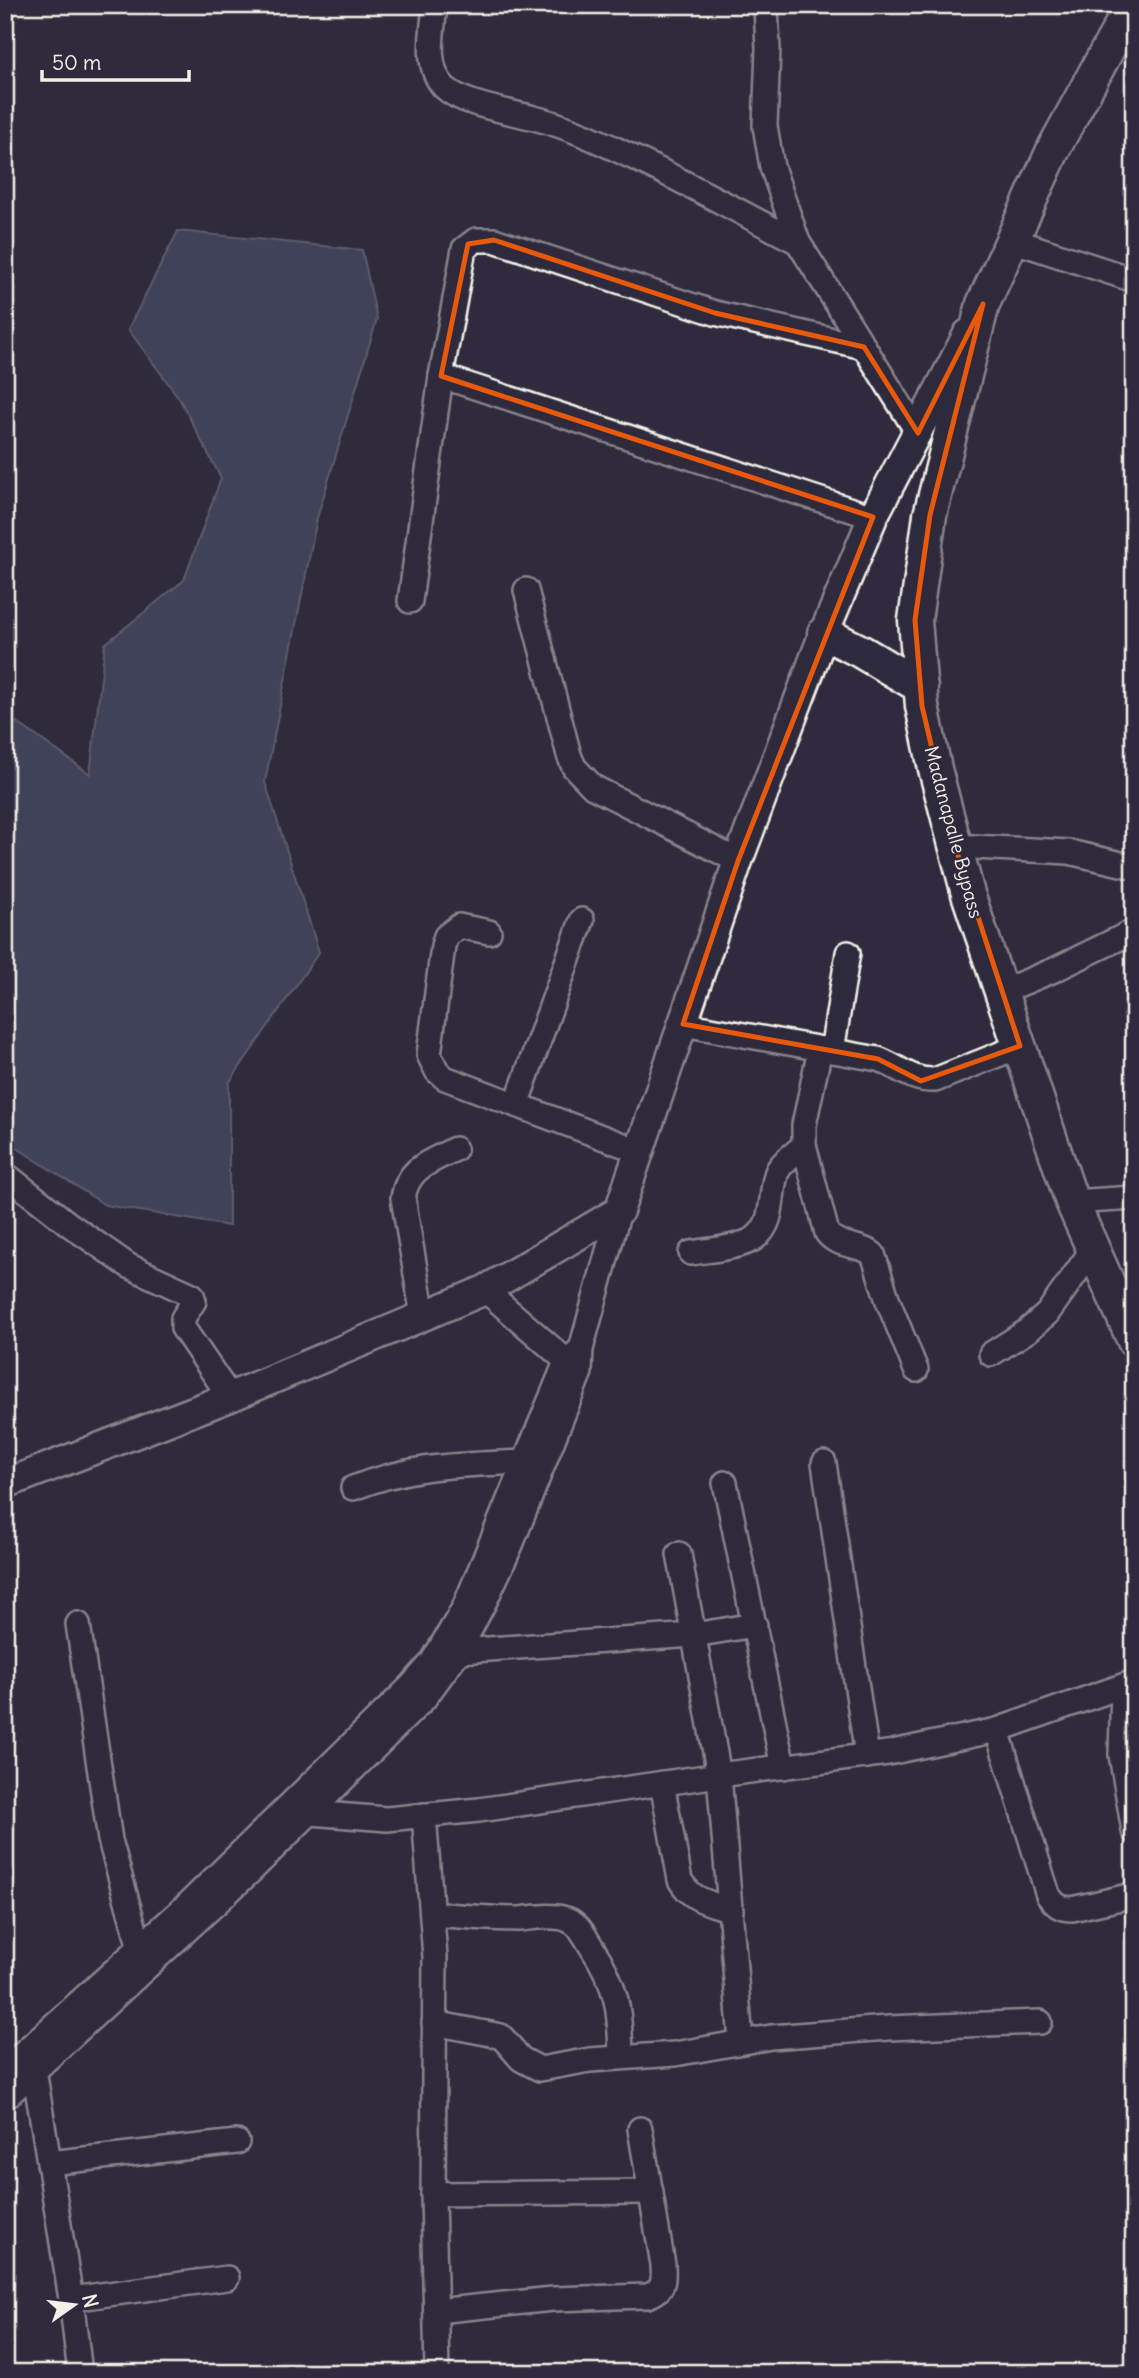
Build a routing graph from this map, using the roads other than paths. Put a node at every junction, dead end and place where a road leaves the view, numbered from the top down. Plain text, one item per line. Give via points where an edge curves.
1 (435, 5) edge
2 (766, 5) edge
3 (1128, 6) edge
4 (1012, 240) junction
5 (798, 242) junction
6 (1134, 280) edge
7 (983, 304) junction
8 (864, 346) junction
9 (441, 376) junction
10 (918, 433) junction
11 (873, 517) junction
12 (526, 590) dead end
13 (410, 600) dead end
14 (824, 633) junction
15 (921, 687) junction
16 (955, 846) junction
17 (738, 861) junction
18 (1134, 867) edge
19 (582, 920) dead end
20 (1134, 931) edge
21 (489, 932) dead end
22 (848, 953) dead end
23 (1001, 992) junction
24 (683, 1024) junction
25 (1020, 1046) junction
26 (826, 1050) junction
27 (516, 1105) junction
28 (804, 1145) junction
29 (456, 1149) dead end
30 (639, 1151) junction
31 (5, 1174) edge
32 (1134, 1198) edge
33 (1072, 1202) junction
34 (619, 1211) junction
35 (1093, 1249) junction
36 (691, 1253) dead end
37 (485, 1290) junction
38 (423, 1316) junction
39 (1134, 1341) edge
40 (991, 1354) dead end
41 (576, 1361) junction
42 (916, 1370) dead end
43 (230, 1397) junction
44 (525, 1462) junction
45 (824, 1462) dead end
46 (725, 1483) dead end
47 (5, 1484) edge
48 (353, 1488) dead end
49 (679, 1554) dead end
50 (78, 1624) dead end
51 (755, 1625) junction
52 (694, 1635) junction
53 (459, 1651) junction
54 (1128, 1684) edge
55 (998, 1730) junction
56 (867, 1756) junction
57 (783, 1767) junction
58 (719, 1775) junction
59 (663, 1783) junction
60 (284, 1811) junction
61 (309, 1812) junction
62 (424, 1815) junction
63 (1134, 1831) edge
64 (1134, 1893) edge
65 (731, 1910) junction
66 (432, 1914) junction
67 (140, 1948) junction
68 (1040, 2022) dead end
69 (434, 2024) junction
70 (741, 2041) junction
71 (30, 2046) junction
72 (621, 2057) junction
73 (5, 2068) edge
74 (34, 2072) junction
75 (5, 2098) edge
76 (640, 2129) dead end
77 (237, 2142) dead end
78 (50, 2163) junction
79 (651, 2192) junction
80 (433, 2194) junction
81 (227, 2278) dead end
82 (71, 2299) junction
83 (436, 2311) junction
84 (80, 2373) edge
85 (438, 2373) edge

1 - 5 street via 431,54 437,79 446,90 567,126
2 - 5 street via 765,126 772,167
3 - 4 highway, Madanapalle Bypass
4 - 6 street
4 - 7 highway, Madanapalle Bypass
5 - 8 street
7 - 10 main road
7 - 15 highway, Madanapalle Bypass via 930,515 915,620
8 - 9 street via 715,313 484,238 464,249
8 - 10 street
9 - 11 street
9 - 13 street
10 - 11 main road
11 - 14 main road
12 - 17 street via 569,755 582,777 593,787
14 - 15 highway
14 - 17 main road
15 - 16 highway, Madanapalle Bypass
16 - 18 street via 1069,852
16 - 23 highway, Madanapalle Bypass
17 - 24 main road
19 - 27 street
20 - 23 street
21 - 27 street via 459,926 446,936 429,1055 445,1078
22 - 26 street
23 - 25 highway, Madanapalle Bypass
24 - 26 street
24 - 30 main road
25 - 26 street via 936,1080 921,1081 878,1059
25 - 33 highway, Madanapalle Bypass
26 - 28 street via 804,1125
27 - 30 street
28 - 36 street via 777,1172 765,1228 756,1238
28 - 42 street via 827,1233 873,1254
29 - 38 street via 411,1174 402,1198
30 - 34 main road
31 - 43 street via 129,1266 192,1295 194,1301 183,1318 183,1328
32 - 33 street
33 - 35 highway, Madanapalle Bypass
34 - 37 main road
34 - 41 street
35 - 39 highway, Madanapalle Bypass
35 - 40 street via 1047,1314
37 - 38 main road
37 - 41 street
38 - 43 main road
41 - 44 street
41 - 53 street via 511,1545
43 - 47 main road
44 - 48 street via 417,1468
44 - 60 street via 464,1608 432,1661
45 - 56 street
46 - 51 street
49 - 52 street
50 - 67 street via 110,1840
51 - 52 street
51 - 57 street
52 - 53 street
52 - 58 street
53 - 61 street via 425,1699
54 - 55 street
54 - 63 street via 1121,1755
55 - 56 street
55 - 64 street via 1054,1904 1072,1909
56 - 57 street
57 - 58 street
58 - 59 street
58 - 65 street
59 - 62 street
59 - 65 street via 680,1880 687,1893
60 - 61 street
60 - 67 street
61 - 62 street via 387,1819
61 - 74 street
62 - 66 street
65 - 70 street
66 - 69 street
66 - 72 street via 556,1917 578,1926 614,1989 620,2013
67 - 71 street
68 - 70 street via 888,2028
69 - 72 street via 500,2036 521,2059 540,2068
69 - 80 street
70 - 72 street via 675,2054
71 - 73 street
71 - 74 street
74 - 75 street
74 - 78 street
76 - 79 street
77 - 78 street
78 - 82 street
79 - 80 street
79 - 83 street via 664,2280 656,2293
80 - 83 street
81 - 82 street
82 - 84 street
83 - 85 street

